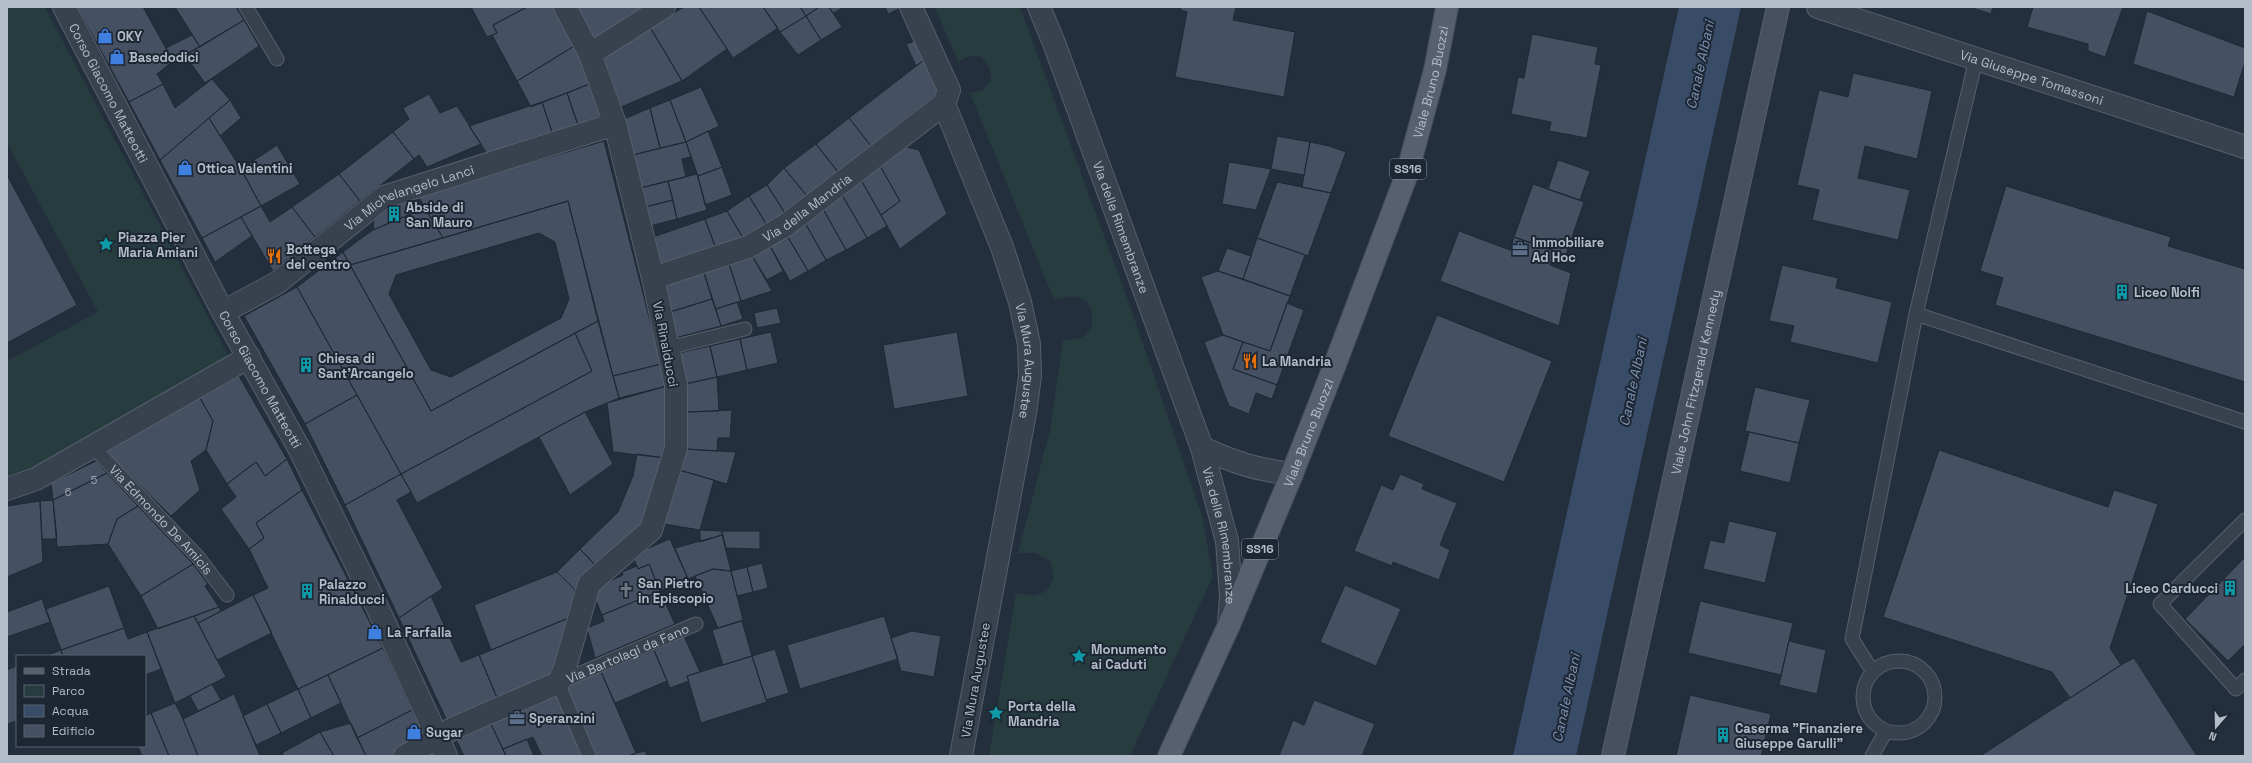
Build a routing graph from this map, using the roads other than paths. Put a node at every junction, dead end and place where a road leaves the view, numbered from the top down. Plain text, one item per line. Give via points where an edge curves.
1 (64, 7) edge
2 (246, 7) edge
3 (565, 7) edge
4 (664, 7) edge
5 (911, 7) edge
6 (1038, 7) edge
7 (1447, 7) edge
8 (1778, 7) edge
9 (1818, 7) edge
10 (590, 54) junction
11 (277, 59) dead end
12 (1976, 59) junction
13 (944, 104) junction
14 (615, 124) junction
15 (2245, 146) edge
16 (653, 278) junction
17 (223, 312) junction
18 (1916, 314) junction
19 (745, 329) dead end
20 (668, 348) junction
21 (249, 357) junction
22 (2245, 422) edge
23 (92, 446) junction
24 (1202, 448) junction
25 (1292, 474) junction
26 (7, 489) edge
27 (2245, 520) edge
28 (227, 595) dead end
29 (696, 624) dead end
30 (1229, 625) junction
31 (1873, 672) junction
32 (2245, 680) edge
33 (558, 684) junction
34 (1886, 731) junction
35 (437, 737) junction
36 (405, 756) edge
37 (446, 756) edge
38 (589, 756) edge
39 (962, 756) edge
40 (1168, 756) edge
41 (1613, 756) edge
42 (1872, 756) edge

1 - 17 street, Corso Giacomo Matteotti
2 - 11 lane
3 - 10 street, Via Rinalducci
4 - 10 street
5 - 13 street via 949,90
6 - 24 street, Via delle Rimembranze via 1054,42
7 - 25 main road, Viale Bruno Buozzi / SS16 via 1435,70 1406,174
8 - 41 street, Viale John Fitzgerald Kennedy
9 - 12 street, Via Giuseppe Tomassoni
10 - 14 street, Via Rinalducci
12 - 15 street, Via Giuseppe Tomassoni
12 - 18 lane
13 - 16 street, Via della Mandria via 786,226 748,247
13 - 39 street, Via Mura Augustee via 1002,247 1020,302 1029,344 1030,376
14 - 16 street, Via Rinalducci
14 - 17 street, Via Michelangelo Lanci via 384,196 277,283
16 - 20 street, Via Rinalducci
17 - 21 street, Corso Giacomo Matteotti
18 - 22 lane
18 - 31 lane via 1852,639
19 - 20 lane
20 - 33 street, Via Rinalducci via 676,385 676,448 663,495 651,530 589,584
21 - 23 street
21 - 35 street, Corso Giacomo Matteotti via 303,457 379,611
23 - 26 street via 36,479
23 - 28 lane, Via Edmondo De Amicis via 198,557
24 - 25 street, Via delle Rimembranze via 1240,465
24 - 30 street, Via delle Rimembranze via 1227,541
25 - 30 main road, Viale Bruno Buozzi / SS16
27 - 32 lane via 2160,604 2236,690
29 - 33 lane, Via Bartolagi da Fano
30 - 40 main road, Viale Bruno Buozzi / SS16
31 - 34 lane via 1866,682 1863,693 1864,705 1868,716
31 - 34 lane via 1884,664 1911,664 1923,671 1931,681 1935,695 1933,708 1920,726 1909,732
33 - 35 street, Via Bartolagi da Fano
33 - 38 lane, Via Bartolagi da Fano
34 - 42 lane
35 - 36 street, Via Bartolagi da Fano
35 - 37 street, Corso Giacomo Matteotti

